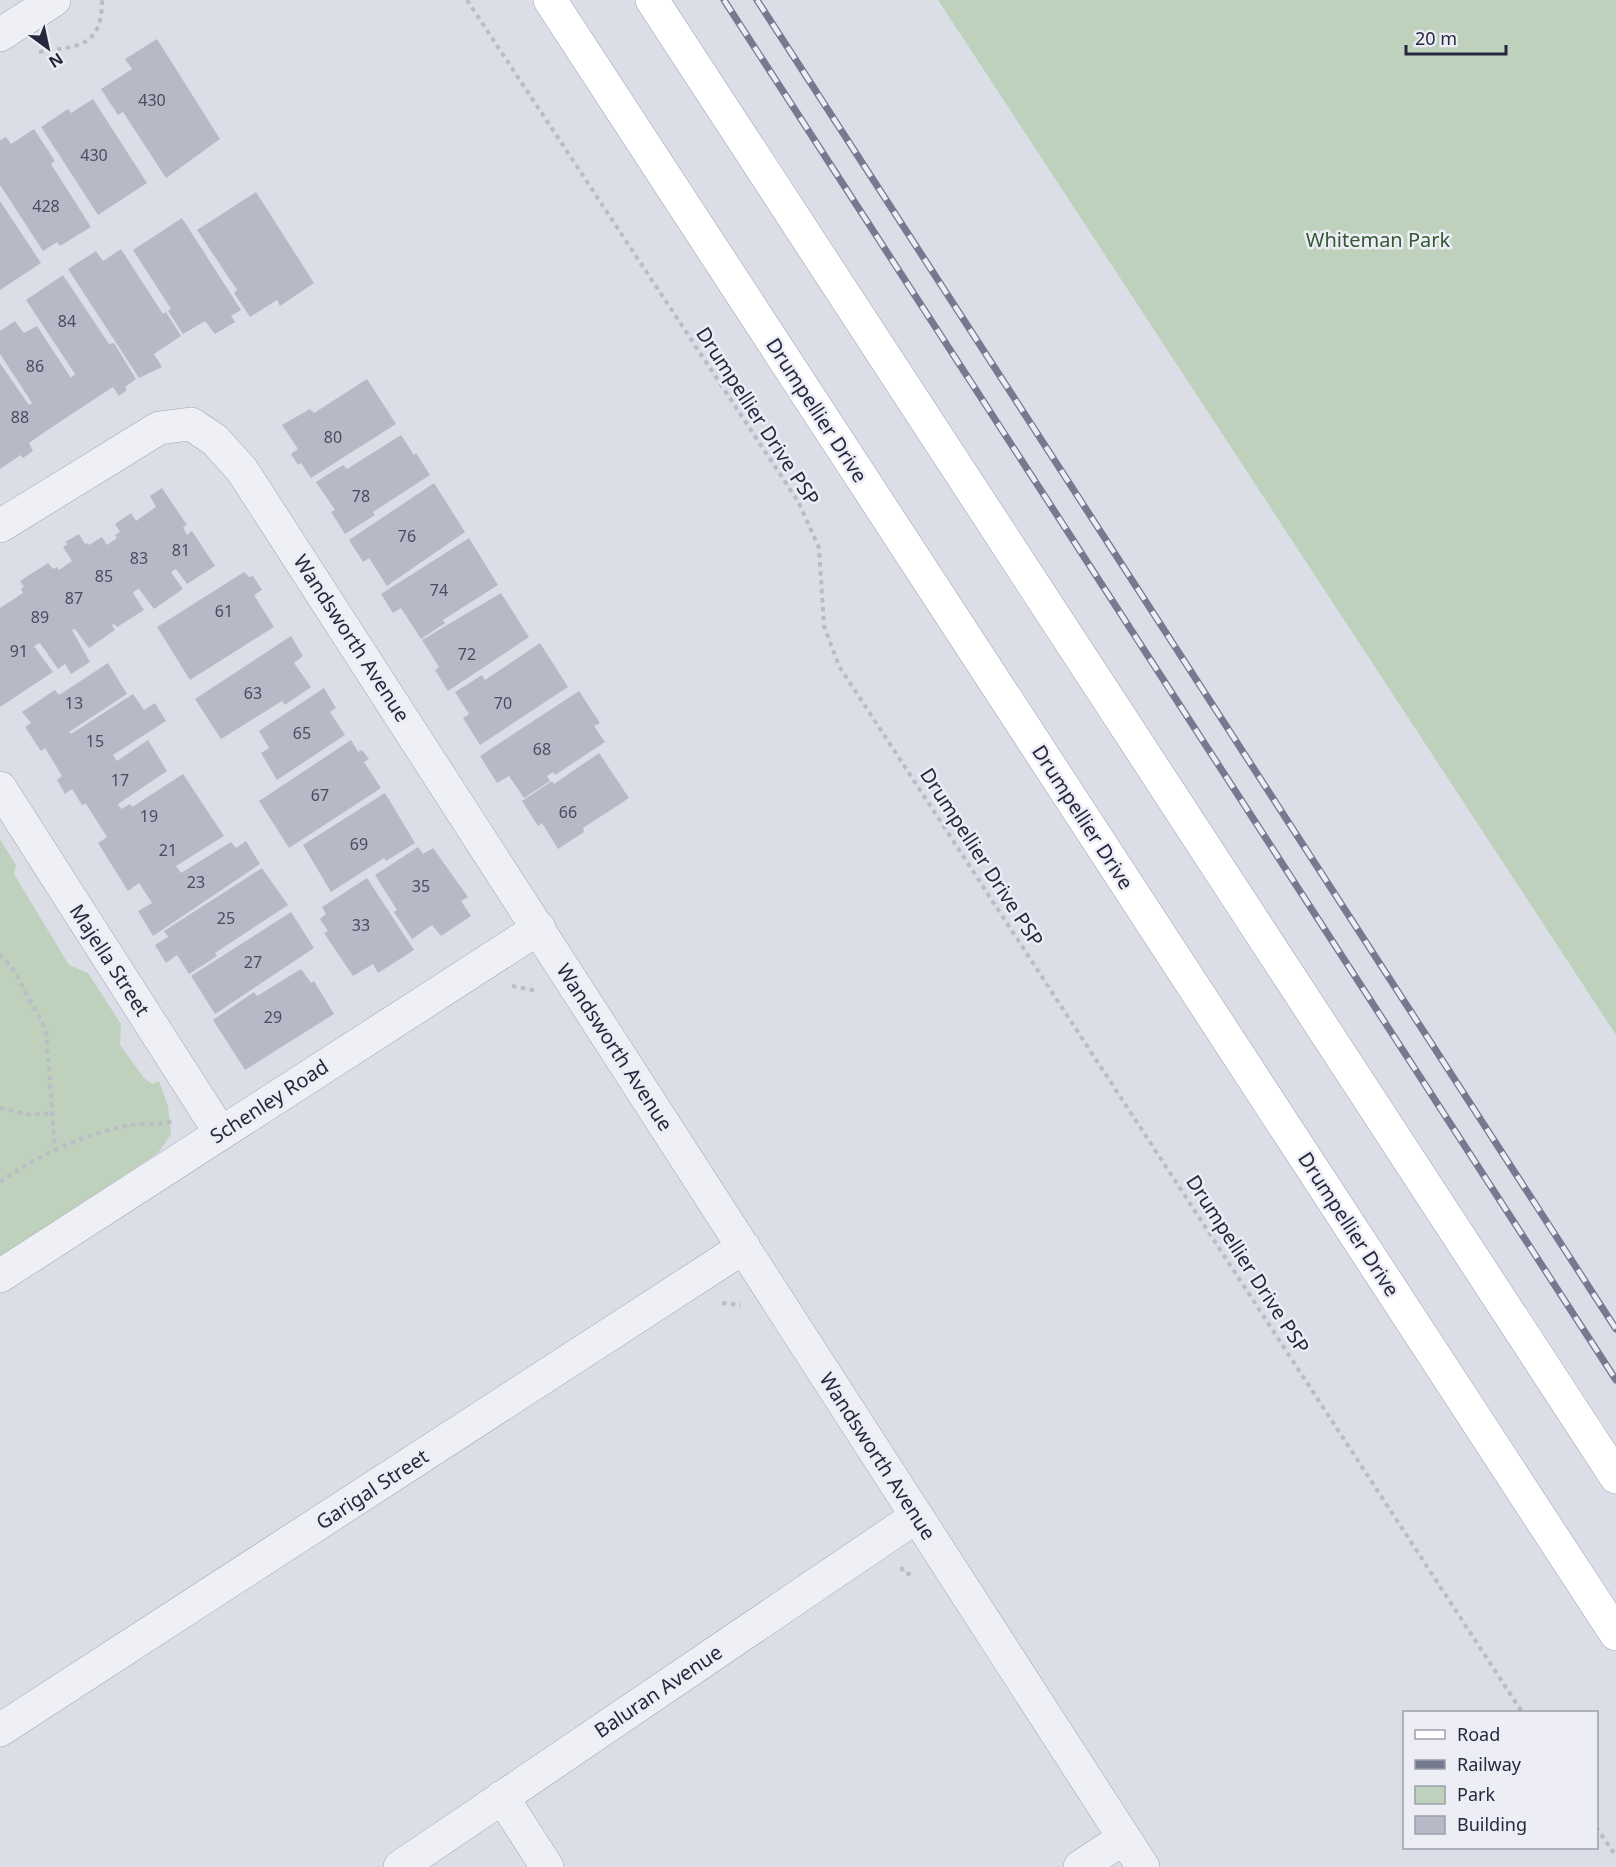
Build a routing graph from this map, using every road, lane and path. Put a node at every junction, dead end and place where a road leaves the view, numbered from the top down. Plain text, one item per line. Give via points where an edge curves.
1 (54, 0) edge
2 (102, 0) edge
3 (467, 0) edge
4 (550, 0) edge
5 (652, 0) edge
6 (0, 35) edge
7 (32, 53) dead end
8 (0, 526) edge
9 (0, 788) edge
10 (539, 928) junction
11 (0, 954) edge
12 (500, 984) dead end
13 (544, 993) dead end
14 (0, 1108) edge
15 (51, 1113) junction
16 (172, 1122) dead end
17 (220, 1132) junction
18 (55, 1150) junction
19 (0, 1182) edge
20 (744, 1247) junction
21 (0, 1276) edge
22 (1616, 1477) edge
23 (917, 1516) junction
24 (1616, 1634) edge
25 (1521, 1711) edge
26 (0, 1730) edge
27 (502, 1797) junction
28 (1598, 1830) edge
29 (1124, 1838) junction
30 (1616, 1856) edge
31 (400, 1867) edge
32 (547, 1867) edge
33 (1080, 1867) edge
34 (1143, 1867) edge

1 - 6 street
2 - 7 path via 100,26 89,40 76,48
3 - 25 path, Drumpellier Drive PSP via 804,513 819,548 824,626 839,666
4 - 24 main road, Drumpellier Drive
5 - 22 main road
8 - 10 street, Wandsworth Avenue via 159,428 191,424 215,440 242,470
9 - 17 street, Majella Street
10 - 17 street, Schenley Road
10 - 20 street, Wandsworth Avenue
11 - 15 path via 13,969 46,1030
12 - 13 path
14 - 15 path via 31,1115
15 - 18 path
16 - 18 path via 130,1125
17 - 21 street, Schenley Road
18 - 19 path
20 - 23 street, Wandsworth Avenue
20 - 26 street, Garigal Street
23 - 27 street, Baluran Avenue
23 - 29 street, Wandsworth Avenue
27 - 31 street, Baluran Avenue
27 - 32 street
28 - 30 path
29 - 33 street
29 - 34 street, Wandsworth Avenue

